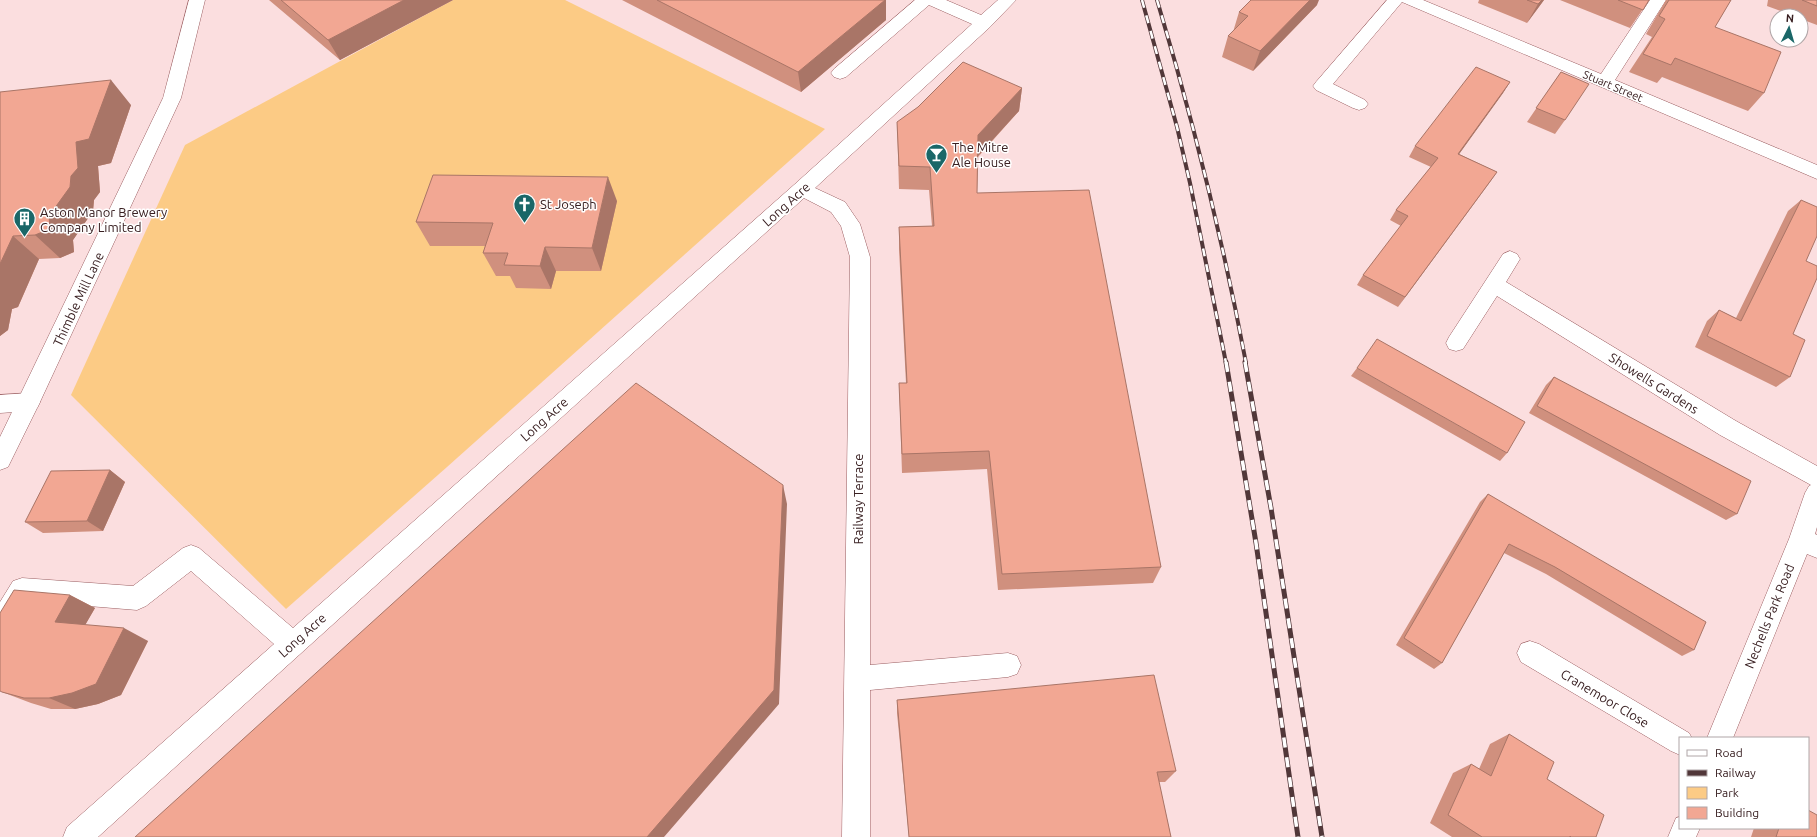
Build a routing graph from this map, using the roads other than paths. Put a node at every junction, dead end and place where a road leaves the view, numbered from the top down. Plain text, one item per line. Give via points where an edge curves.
1 (197, 0) edge
2 (924, 0) edge
3 (932, 0) edge
4 (1008, 0) edge
5 (1396, 0) edge
6 (1409, 0) edge
7 (1658, 0) edge
8 (984, 23) junction
9 (840, 73) dead end
10 (1605, 82) junction
11 (1359, 104) dead end
12 (1817, 172) edge
13 (802, 189) junction
14 (1510, 259) dead end
15 (1493, 284) junction
16 (1456, 343) dead end
17 (29, 402) junction
18 (0, 404) edge
19 (0, 460) edge
20 (1817, 478) edge
21 (1817, 493) edge
22 (1809, 543) edge
23 (0, 625) edge
24 (293, 644) junction
25 (1530, 653) dead end
26 (1008, 665) dead end
27 (857, 679) junction
28 (1720, 737) edge
29 (1679, 741) edge
30 (78, 837) edge
31 (856, 837) edge

1 - 17 street, Thimble Mill Lane via 172,98
2 - 9 street
3 - 8 street
4 - 8 street, Long Acre
5 - 11 street via 1322,86
6 - 10 street, Stuart Street
7 - 10 street
8 - 13 street, Long Acre
10 - 12 street, Stuart Street
13 - 24 street, Long Acre
13 - 27 street, Railway Terrace via 838,207 850,224 860,257
14 - 15 street
15 - 16 street
15 - 20 street, Showells Gardens via 1728,428
17 - 18 street
17 - 19 street, Thimble Mill Lane
21 - 22 street, Nechells Park Road
22 - 28 street, Nechells Park Road
23 - 24 street via 22,589 137,598 190,556
24 - 30 street, Long Acre
25 - 29 street, Cranemoor Close
26 - 27 street
27 - 31 street, Railway Terrace

